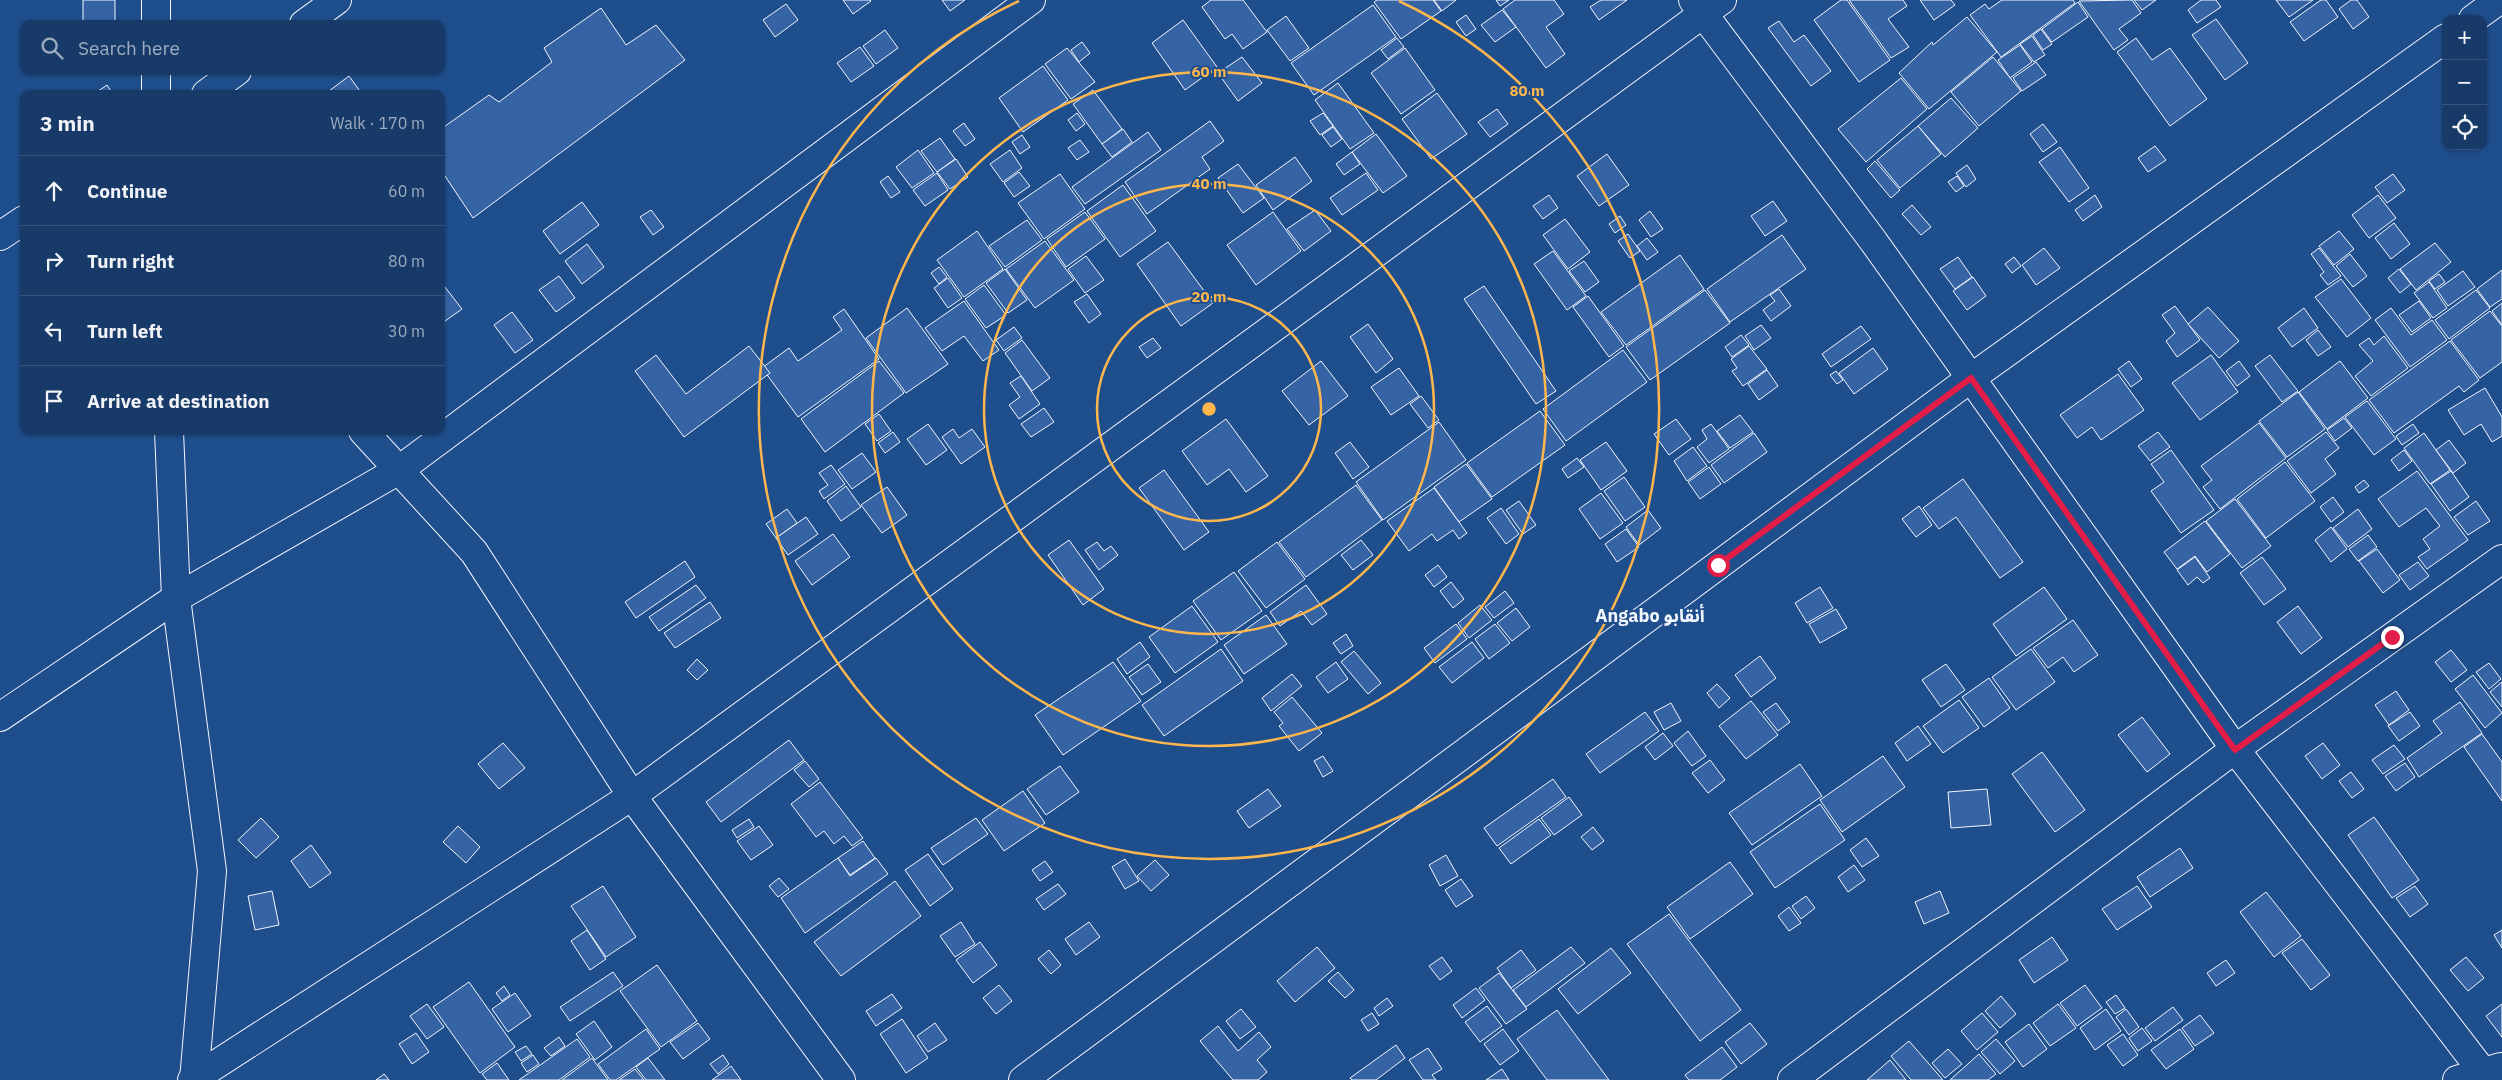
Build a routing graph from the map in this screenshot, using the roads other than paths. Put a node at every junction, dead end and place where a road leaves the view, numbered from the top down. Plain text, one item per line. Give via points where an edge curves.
1 (156, 0) edge
2 (337, 0) edge
3 (1031, 0) edge
4 (2500, 0) edge
5 (1706, 5) edge
6 (2479, 15) edge
7 (156, 20) edge
8 (310, 20) edge
9 (2442, 41) edge
10 (156, 75) edge
11 (232, 75) edge
12 (156, 90) edge
13 (211, 90) edge
14 (20, 223) edge
15 (0, 236) edge
16 (1971, 378) junction
17 (169, 435) edge
18 (367, 435) edge
19 (399, 470) junction
20 (2502, 559) edge
21 (176, 598) junction
22 (0, 717) edge
23 (2235, 750) junction
24 (632, 796) junction
25 (2492, 1073) edge
26 (194, 1080) edge
27 (842, 1080) edge
28 (1023, 1080) edge
29 (1792, 1080) edge
30 (2456, 1080) edge

1 - 7 street
2 - 8 street
3 - 19 street
4 - 6 street
5 - 16 street
5 - 24 street
9 - 16 street
10 - 12 street
11 - 13 street
14 - 15 street
16 - 23 street
16 - 28 street
17 - 21 street
18 - 19 street
19 - 21 street
19 - 24 street via 474,552
20 - 23 street
21 - 22 street
21 - 26 street via 212,871
23 - 25 street
23 - 29 street
24 - 26 street
24 - 27 street
25 - 30 street

